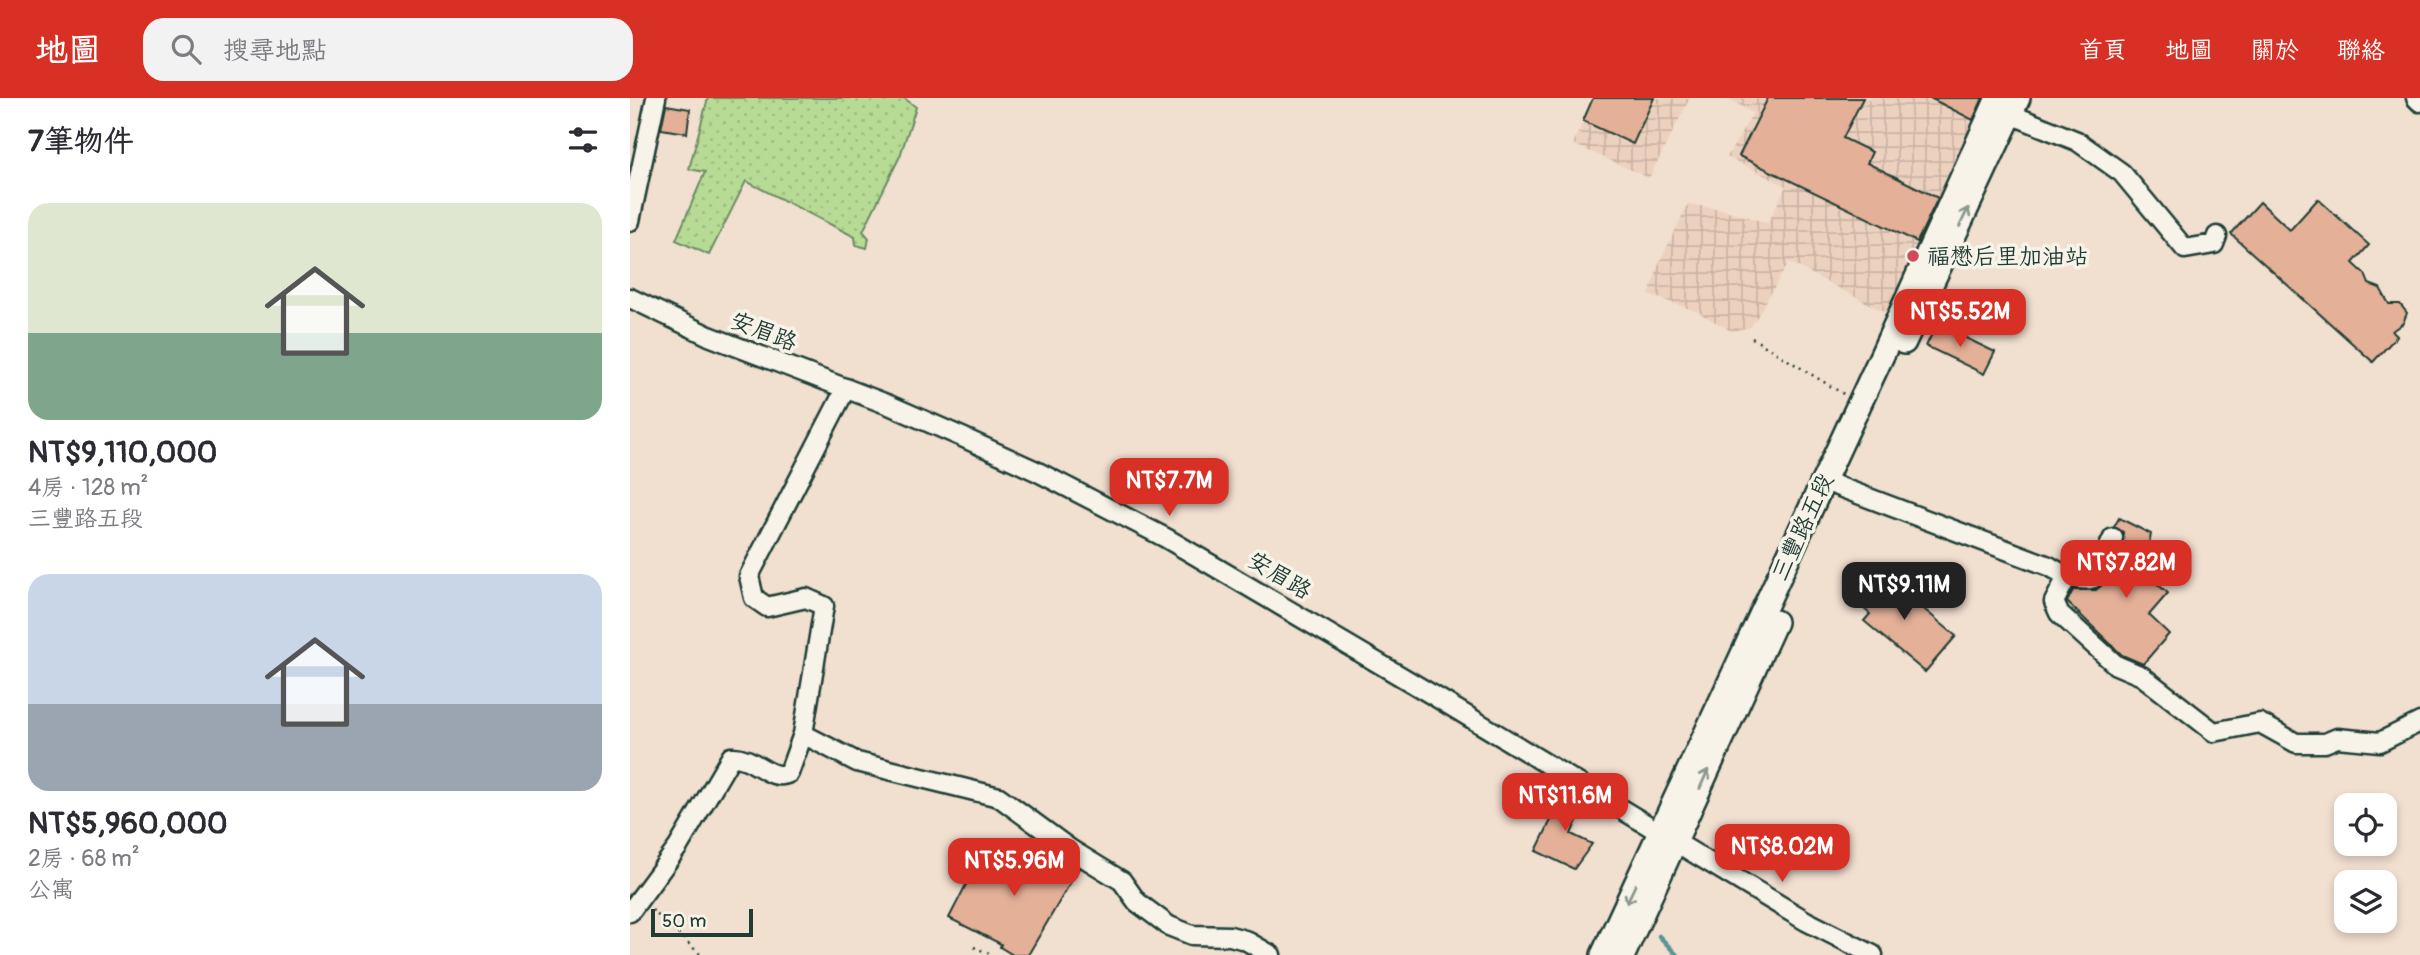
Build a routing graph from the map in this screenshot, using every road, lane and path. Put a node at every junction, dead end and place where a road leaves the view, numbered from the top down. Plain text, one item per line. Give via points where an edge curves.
1 (656, 98) edge
2 (2005, 104) edge
3 (630, 221) edge
4 (2217, 236) dead end
5 (630, 298) edge
6 (1752, 338) dead end
7 (846, 388) junction
8 (1859, 404) junction
9 (1831, 483) junction
10 (2113, 538) dead end
11 (2067, 577) junction
12 (2420, 722) edge
13 (803, 734) junction
14 (1667, 837) junction
15 (635, 905) edge
16 (974, 947) dead end
17 (701, 955) edge
18 (992, 955) edge
19 (1271, 955) edge
20 (1603, 955) edge
21 (1623, 955) edge
22 (1873, 955) edge

1 - 3 street
2 - 4 street via 2077,141 2122,173 2185,249 2214,244
2 - 8 main road, 三豐路五段
9 -> 2 main road, 三豐路五段
5 - 7 street, 安眉路 via 709,336
6 - 8 path
7 - 13 street via 749,576 754,598 767,607 806,598 824,606
7 - 14 street, 安眉路 via 1036,471 1177,543
8 - 9 main road, 三豐路五段
9 - 11 street via 2049,566
9 - 14 main road, 三豐路五段
10 - 11 street via 2094,578
11 - 12 street via 2054,602 2059,613 2116,665 2142,676 2214,732 2260,723 2296,743 2325,743 2337,738 2380,741
13 - 15 street via 789,773 783,776 741,756 730,757 678,847
13 - 19 street via 857,762 999,797 1122,881 1137,902 1169,926 1192,935 1245,940
14 -> 20 main road, 三豐路五段
14 - 21 main road, 三豐路五段
14 - 22 street, 安眉路 via 1806,921
15 - 17 path
16 - 18 path

